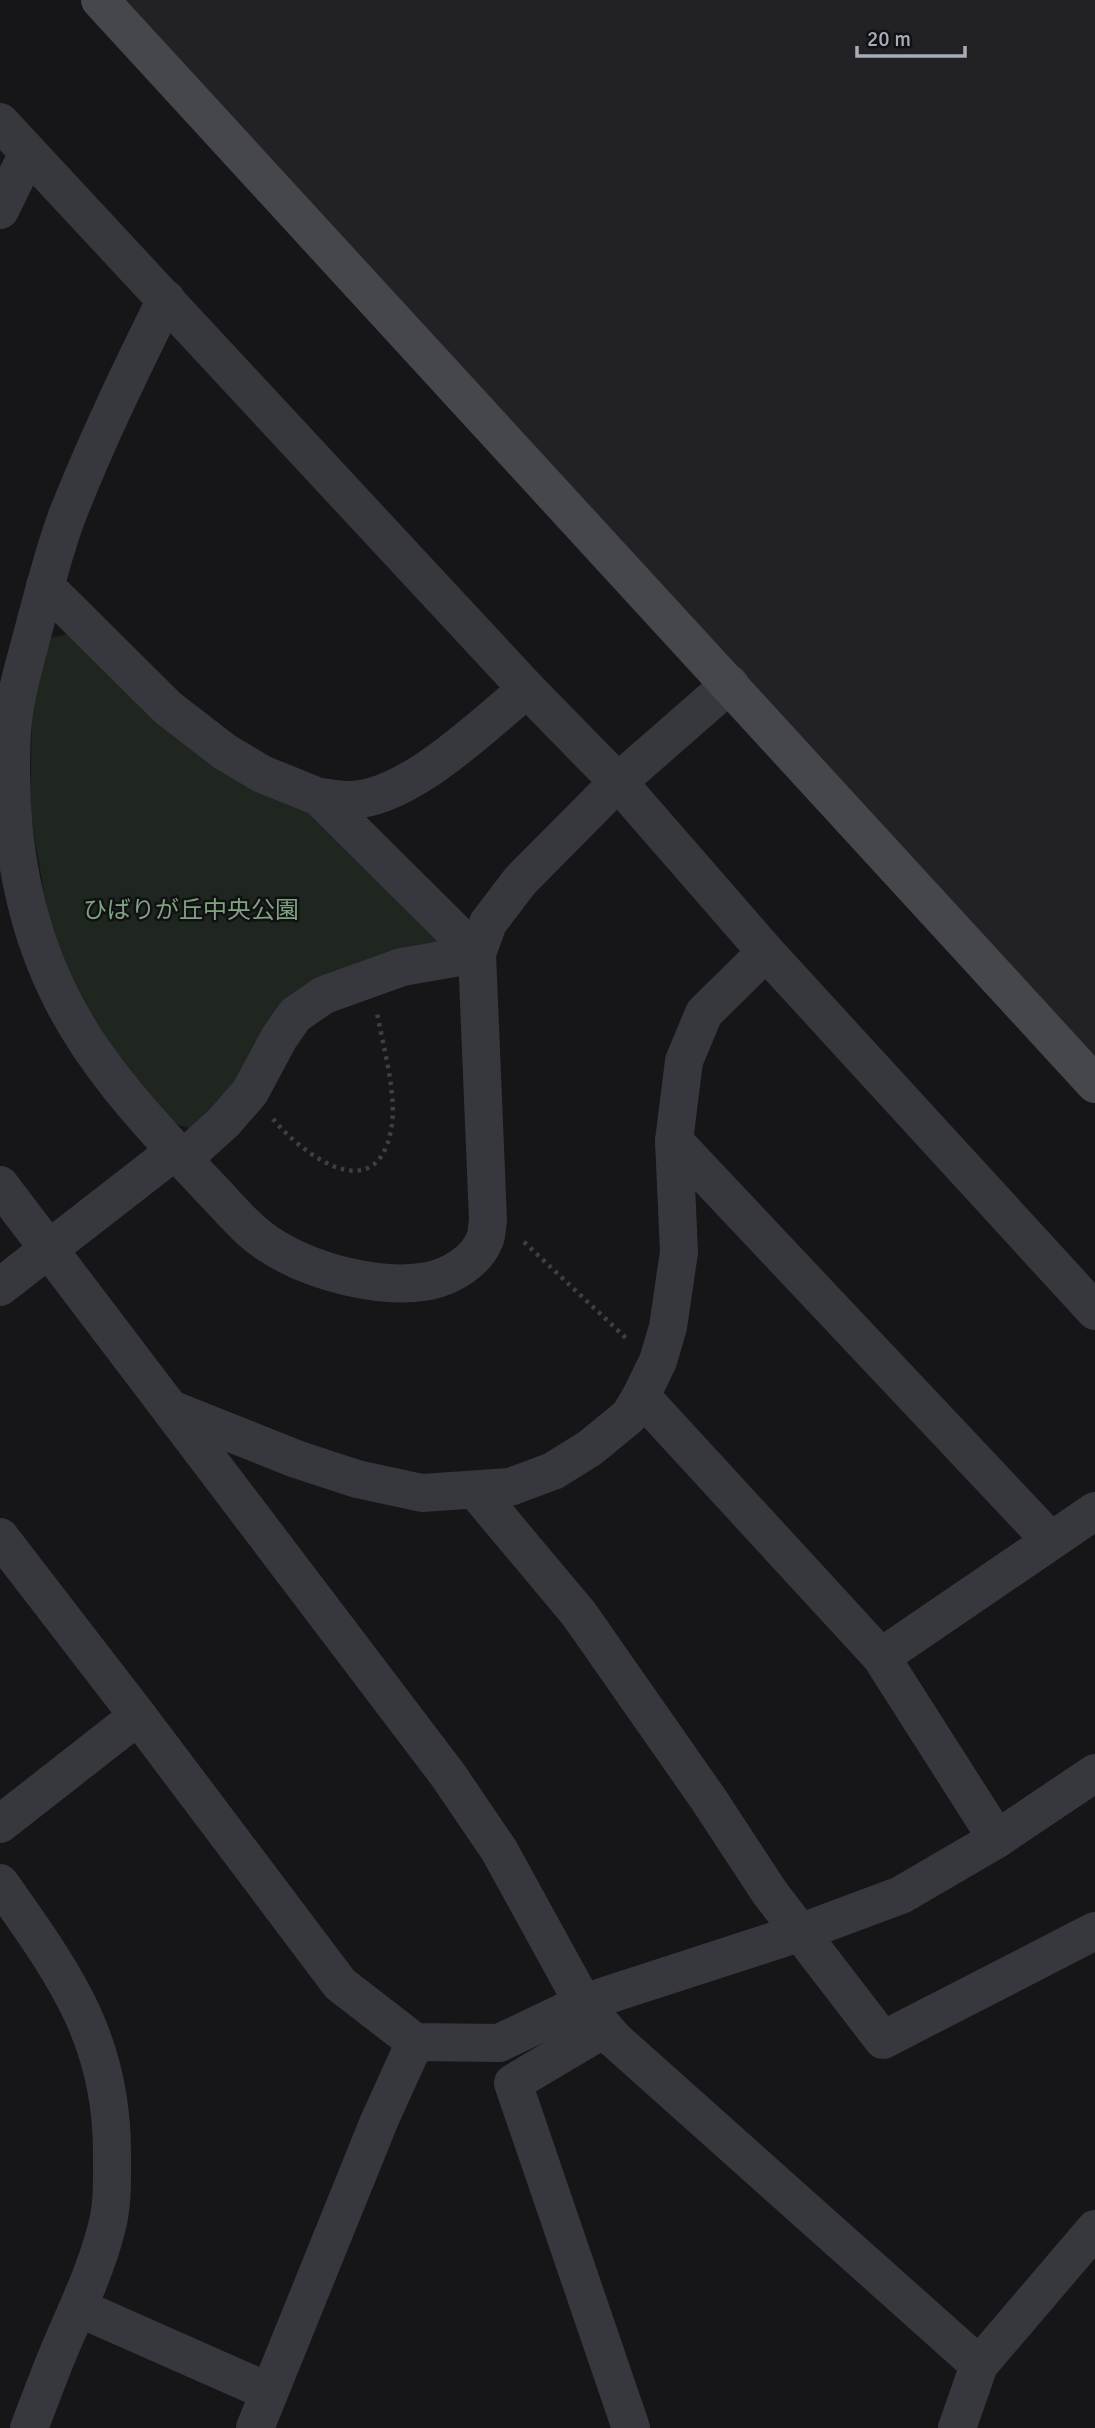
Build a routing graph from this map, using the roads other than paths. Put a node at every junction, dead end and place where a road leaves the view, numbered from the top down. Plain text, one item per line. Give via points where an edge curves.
1 (100, 0) edge
2 (0, 122) edge
3 (28, 153) junction
4 (0, 210) edge
5 (166, 299) junction
6 (45, 586) junction
7 (10, 684) edge
8 (730, 684) junction
9 (527, 689) junction
10 (618, 782) junction
11 (319, 797) junction
12 (766, 952) junction
13 (477, 954) junction
14 (1095, 1084) edge
15 (674, 1141) junction
16 (179, 1155) junction
17 (0, 1185) edge
18 (51, 1250) junction
19 (0, 1287) edge
20 (1095, 1311) edge
21 (648, 1381) junction
22 (173, 1410) junction
23 (476, 1491) junction
24 (1095, 1511) edge
25 (0, 1537) edge
26 (1051, 1540) junction
27 (881, 1657) junction
28 (138, 1716) junction
29 (1095, 1773) edge
30 (0, 1824) edge
31 (997, 1839) junction
32 (0, 1883) edge
33 (1095, 1931) edge
34 (799, 1933) junction
35 (594, 2016) junction
36 (415, 2042) junction
37 (1095, 2229) edge
38 (79, 2308) junction
39 (979, 2365) junction
40 (269, 2392) junction
41 (29, 2428) edge
42 (255, 2428) edge
43 (631, 2428) edge
44 (957, 2428) edge

1 - 8 street
2 - 3 street
3 - 4 street
3 - 5 street
5 - 6 street via 66,519
5 - 9 street
6 - 7 street
6 - 11 street via 168,708 225,752 262,774
7 - 16 street via 13,828 40,948 83,1037 121,1090
8 - 10 street
8 - 14 street
9 - 10 street
9 - 11 street via 428,769 392,790 353,800
10 - 12 street
10 - 13 street via 520,881 488,923
11 - 13 street
12 - 15 street via 704,1013 684,1061
12 - 20 street
13 - 16 street via 402,967 324,995 295,1015 250,1092 224,1122
13 - 16 street via 488,1220 485,1240 461,1268 443,1278 393,1284 345,1277 321,1268 272,1247 252,1232
15 - 21 street via 680,1252 668,1327
15 - 26 street
16 - 18 street
17 - 18 street
18 - 19 street
18 - 22 street
21 - 23 street via 629,1416 590,1448 553,1471 510,1487
21 - 27 street
22 - 23 street via 357,1479 422,1493
22 - 35 street via 448,1775 499,1850
23 - 34 street via 579,1614
24 - 26 street
25 - 28 street
26 - 27 street
27 - 31 street
28 - 30 street
28 - 36 street via 341,1984
29 - 31 street
31 - 34 street via 901,1895
32 - 38 street via 78,2001 92,2035 112,2117 112,2196 106,2230
33 - 34 street via 884,2040
34 - 35 street
35 - 36 street via 499,2043
35 - 39 street
35 - 43 street via 513,2083
36 - 40 street
37 - 39 street
38 - 40 street
38 - 41 street
39 - 44 street
40 - 42 street

